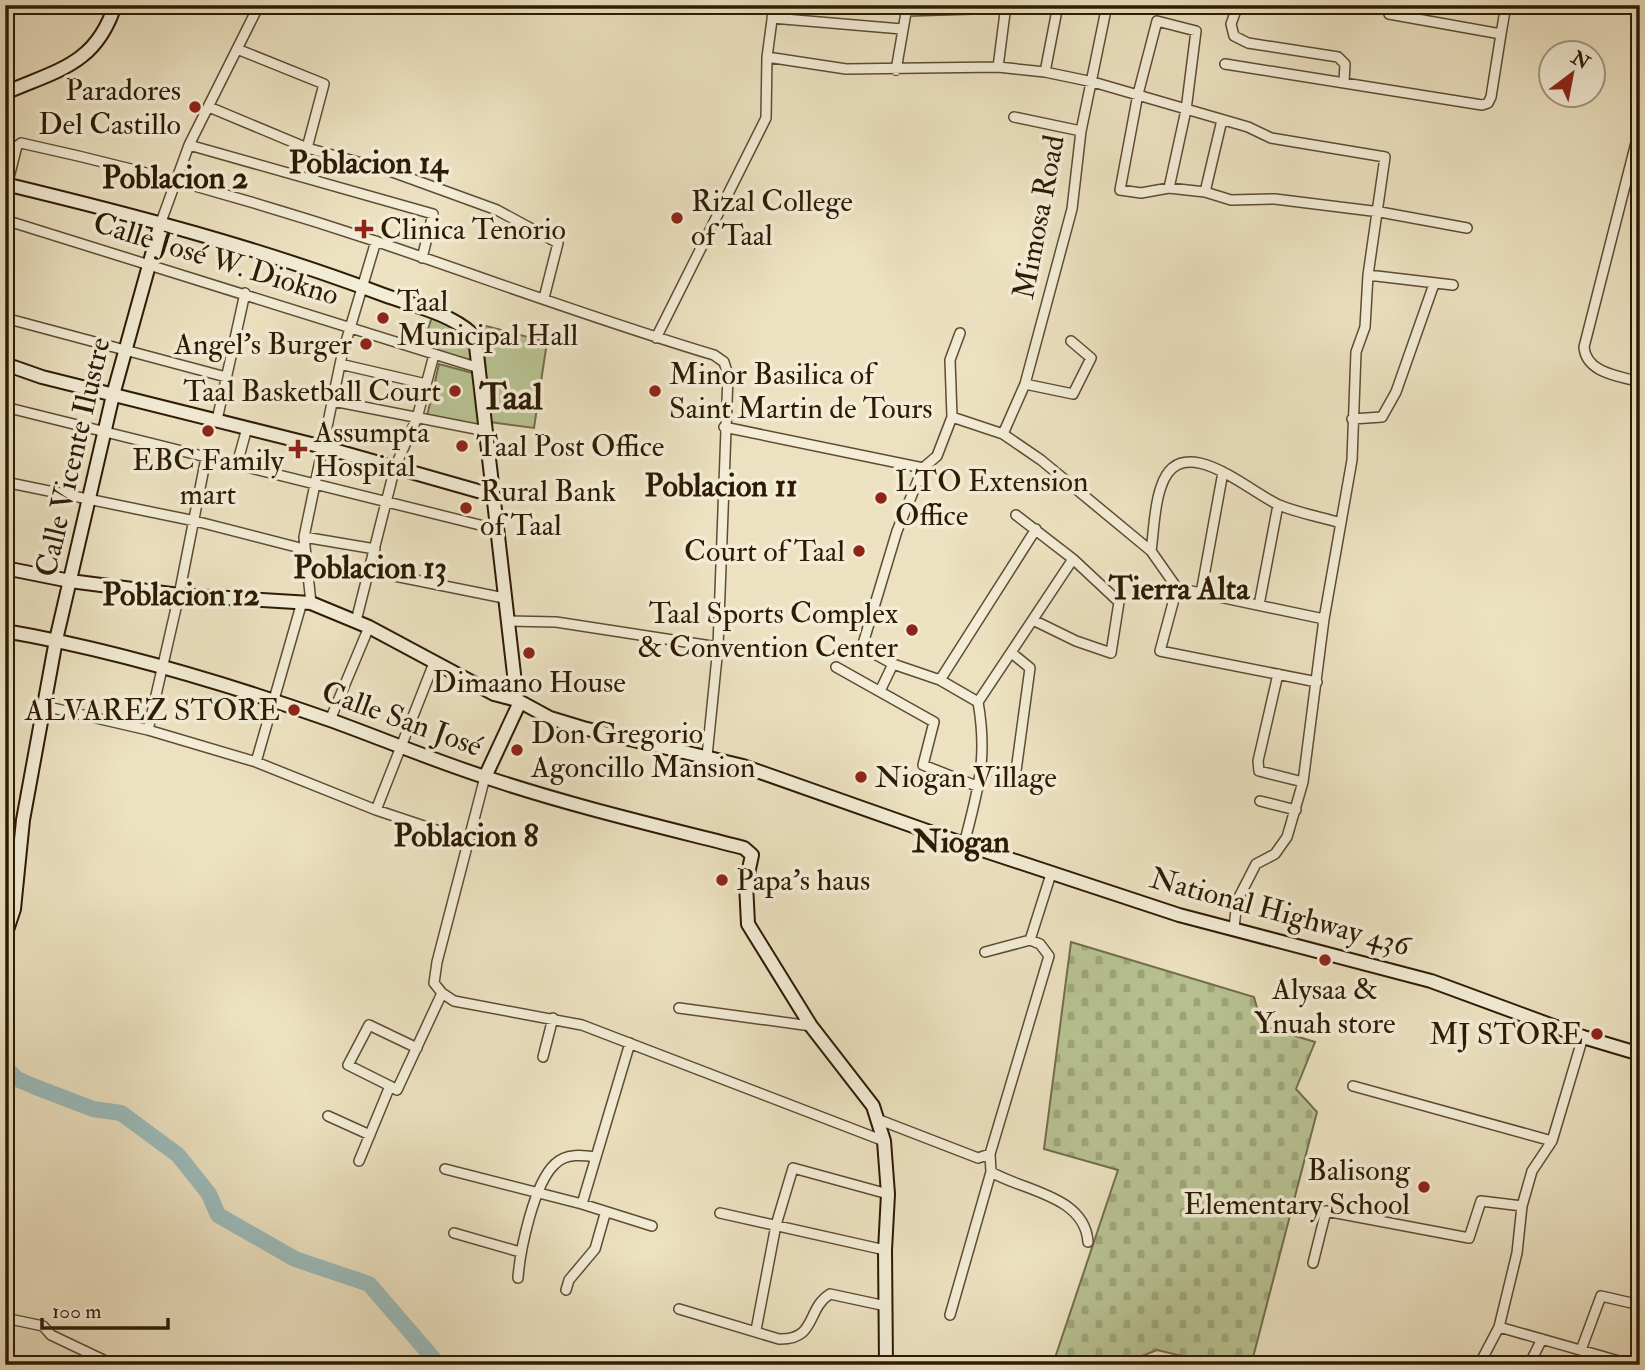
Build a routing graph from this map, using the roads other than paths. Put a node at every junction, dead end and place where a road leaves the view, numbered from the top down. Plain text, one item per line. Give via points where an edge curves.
1 (115, 5) edge
2 (259, 5) edge
3 (775, 5) edge
4 (1058, 5) edge
5 (1107, 5) edge
6 (1238, 5) edge
7 (1506, 5) edge
8 (1006, 7) edge
9 (907, 8) edge
10 (1389, 14) dead end
11 (772, 18) junction
12 (902, 29) junction
13 (1501, 34) junction
14 (237, 49) junction
15 (767, 57) junction
16 (1225, 64) dead end
17 (998, 68) junction
18 (896, 70) junction
19 (1045, 72) junction
20 (1093, 82) junction
21 (1344, 82) junction
22 (5, 93) edge
23 (1138, 94) junction
24 (209, 107) junction
25 (1186, 110) junction
26 (1014, 117) dead end
27 (1222, 120) junction
28 (1640, 127) edge
29 (1081, 131) junction
30 (189, 145) junction
31 (307, 148) junction
32 (174, 181) junction
33 (6, 185) edge
34 (1169, 188) junction
35 (1205, 192) junction
36 (1380, 212) junction
37 (5, 220) edge
38 (161, 222) junction
39 (1467, 228) dead end
40 (376, 241) junction
41 (422, 258) junction
42 (147, 264) junction
43 (1368, 275) junction
44 (1434, 284) junction
45 (1453, 285) dead end
46 (361, 286) junction
47 (245, 293) junction
48 (544, 298) junction
49 (5, 318) edge
50 (349, 327) junction
51 (961, 333) dead end
52 (656, 338) junction
53 (1071, 341) dead end
54 (124, 352) junction
55 (434, 355) junction
56 (5, 364) edge
57 (340, 364) junction
58 (479, 368) junction
59 (226, 377) junction
60 (1640, 382) edge
61 (426, 384) junction
62 (1025, 384) junction
63 (113, 395) junction
64 (333, 401) junction
65 (5, 407) edge
66 (952, 417) junction
67 (418, 418) junction
68 (1352, 419) junction
69 (217, 420) junction
70 (724, 427) junction
71 (247, 428) junction
72 (486, 431) junction
73 (104, 433) junction
74 (1003, 434) junction
75 (323, 447) junction
76 (206, 458) junction
77 (237, 464) junction
78 (395, 467) junction
79 (923, 468) junction
80 (1223, 472) junction
81 (5, 482) edge
82 (315, 484) junction
83 (492, 495) junction
84 (88, 501) junction
85 (387, 502) junction
86 (1278, 505) junction
87 (1016, 515) dead end
88 (195, 521) junction
89 (1341, 523) junction
90 (496, 528) junction
91 (1036, 528) junction
92 (304, 537) junction
93 (304, 549) junction
94 (375, 549) junction
95 (1151, 551) junction
96 (1073, 559) junction
97 (5, 568) edge
98 (370, 571) junction
99 (70, 582) junction
100 (1177, 588) junction
101 (1201, 593) junction
102 (179, 595) junction
103 (504, 598) junction
104 (307, 603) junction
105 (1259, 605) junction
106 (1324, 619) junction
107 (1033, 620) junction
108 (356, 621) junction
109 (507, 621) junction
110 (369, 627) junction
111 (5, 631) edge
112 (56, 640) junction
113 (718, 647) junction
114 (1013, 654) junction
115 (434, 663) junction
116 (893, 664) junction
117 (836, 667) dead end
118 (162, 668) junction
119 (1278, 674) junction
120 (940, 680) junction
121 (1317, 682) junction
122 (880, 691) junction
123 (274, 701) junction
124 (518, 702) junction
125 (978, 702) junction
126 (44, 706) junction
127 (330, 720) junction
128 (148, 730) junction
129 (402, 747) junction
130 (707, 756) junction
131 (256, 762) junction
132 (983, 771) junction
133 (485, 778) junction
134 (1303, 782) junction
135 (979, 788) junction
136 (1260, 801) dead end
137 (376, 810) junction
138 (1296, 810) junction
139 (466, 840) junction
140 (964, 844) junction
141 (1051, 874) junction
142 (1234, 928) junction
143 (5, 936) edge
144 (1030, 940) junction
145 (985, 952) dead end
146 (442, 993) junction
147 (680, 1008) dead end
148 (553, 1018) junction
149 (811, 1026) junction
150 (1583, 1037) junction
151 (630, 1043) junction
152 (417, 1048) junction
153 (1640, 1054) edge
154 (543, 1057) dead end
155 (390, 1086) junction
156 (1353, 1086) dead end
157 (328, 1116) dead end
158 (877, 1119) junction
159 (370, 1135) junction
160 (884, 1141) junction
161 (1552, 1141) junction
162 (990, 1154) junction
163 (596, 1157) junction
164 (359, 1161) dead end
165 (445, 1169) dead end
166 (991, 1172) junction
167 (537, 1194) junction
168 (888, 1194) junction
169 (582, 1204) junction
170 (1522, 1206) junction
171 (720, 1213) dead end
172 (605, 1214) junction
173 (776, 1225) junction
174 (652, 1226) dead end
175 (454, 1233) dead end
176 (1088, 1242) dead end
177 (885, 1250) junction
178 (520, 1252) junction
179 (1313, 1263) dead end
180 (517, 1278) dead end
181 (566, 1290) dead end
182 (1640, 1305) edge
183 (886, 1306) junction
184 (679, 1309) dead end
185 (950, 1315) dead end
186 (5, 1318) edge
187 (1499, 1327) junction
188 (756, 1330) junction
189 (1542, 1339) junction
190 (1581, 1350) junction
191 (114, 1365) edge
192 (886, 1365) edge
193 (1479, 1365) edge
194 (1529, 1365) edge
195 (1633, 1365) edge

1 - 22 main road via 86,56
2 - 14 street
3 - 11 street
4 - 19 street
5 - 20 street, Mimosa Road
6 - 21 street via 1231,24 1234,36 1248,43 1338,57 1346,64
7 - 13 street
8 - 9 street
8 - 17 street
9 - 12 street
10 - 13 street
11 - 12 street
11 - 15 street
12 - 18 street
13 - 21 street via 1491,97 1482,105
14 - 24 street
14 - 31 street via 324,84
15 - 18 street via 846,69
15 - 52 street via 765,118
16 - 21 street
17 - 18 street
17 - 19 street
19 - 20 street
20 - 23 street
20 - 29 street, Mimosa Road
23 - 25 street
23 - 25 street via 1157,22 1196,31
23 - 34 street via 1120,190 1141,193
24 - 30 street
24 - 31 street
25 - 27 street
25 - 34 street
26 - 29 street
27 - 35 street
27 - 36 street via 1271,138 1385,157
28 - 60 street via 1584,346 1587,359 1598,370
29 - 62 street, Mimosa Road via 1072,209
30 - 32 street
30 - 41 street via 433,214
31 - 48 street via 387,170 497,210 558,243
32 - 33 street via 21,143
32 - 38 street
32 - 40 street
33 - 38 main road
34 - 35 street
35 - 36 street via 1231,200 1275,199
36 - 39 street
36 - 43 street
37 - 42 street, Calle José W. Diokno
38 - 42 main road, Calle Vicente Ilustre
38 - 46 main road
40 - 41 street
40 - 46 street
41 - 48 street
42 - 47 street, Calle José W. Diokno
42 - 54 main road, Calle Vicente Ilustre
43 - 44 street
43 - 68 street
44 - 45 street
44 - 68 street via 1396,392 1382,417
46 - 50 street
46 - 58 main road via 466,328 475,338
47 - 50 street, Calle José W. Diokno
47 - 59 street
48 - 52 street
49 - 54 street
50 - 55 street, Calle José W. Diokno
50 - 57 street
51 - 66 street via 950,360
52 - 70 street via 724,362 728,375
53 - 62 street via 1091,358 1073,394
54 - 59 street
54 - 63 main road, Calle Vicente Ilustre
55 - 58 street, Calle José W. Diokno
55 - 61 street
56 - 63 main road
57 - 61 street
57 - 64 street
58 - 72 main road
59 - 69 street
61 - 67 street
62 - 74 street, Mimosa Road
63 - 69 main road
63 - 73 main road, Calle Vicente Ilustre
64 - 67 street
64 - 75 street
65 - 73 street
66 - 74 street
66 - 79 street via 937,456
67 - 72 street
67 - 78 street
68 - 89 street via 1352,460
69 - 71 main road
70 - 79 street
70 - 113 street
71 - 75 main road
71 - 77 street
72 - 83 main road
73 - 76 street
73 - 84 main road, Calle Vicente Ilustre
74 - 95 street
75 - 78 main road
75 - 82 street
76 - 77 street
76 - 88 street
77 - 82 street
78 - 83 main road
78 - 85 street
79 - 116 street via 897,530 862,647
80 - 86 street
80 - 95 street via 1205,462 1175,467 1161,485
80 - 101 street
81 - 84 street
82 - 85 street
82 - 92 street
83 - 90 main road
84 - 88 street
84 - 99 main road, Calle Vicente Ilustre
85 - 90 street
85 - 94 street
86 - 89 street
86 - 105 street
87 - 91 street
88 - 93 street
88 - 102 street
89 - 106 street
90 - 103 main road
91 - 96 street
91 - 120 street
92 - 93 street
92 - 94 street
93 - 104 street
94 - 98 street
95 - 100 street
96 - 107 street
96 - 107 street via 1119,602 1111,653
97 - 99 main road, National Highway 436
98 - 103 street
98 - 108 street
99 - 102 main road, National Highway 436
99 - 112 main road, Calle Vicente Ilustre
100 - 101 street
100 - 119 street via 1160,651
101 - 105 street
102 - 104 main road, National Highway 436
102 - 118 street
103 - 109 main road
104 - 108 main road, National Highway 436
104 - 123 street
105 - 106 street
106 - 121 street
107 - 114 street
108 - 110 main road, National Highway 436
109 - 113 street via 556,622
109 - 124 main road
110 - 115 main road, National Highway 436
110 - 127 street
111 - 112 main road, Calle San José
112 - 118 main road, Calle San José
112 - 126 main road, Calle Vicente Ilustre
113 - 130 street
114 - 125 street
114 - 132 street via 1030,668 1016,771
115 - 124 main road, National Highway 436
115 - 129 street
116 - 120 street
116 - 122 street
117 - 122 street
118 - 123 main road, Calle San José
118 - 128 street
119 - 121 street
119 - 134 street via 1259,771
120 - 125 street
121 - 134 street
122 - 135 street via 934,722 923,765
123 - 127 main road, Calle San José
123 - 131 street
124 - 130 main road, National Highway 436 via 583,728
124 - 133 main road
125 - 132 street via 984,736
126 - 128 street
126 - 143 main road, Calle Vicente Ilustre via 23,820 14,909
127 - 129 main road, Calle San José
128 - 131 street
129 - 133 main road, Calle San José
129 - 137 street
130 - 140 main road, National Highway 436
131 - 137 street
132 - 135 street
133 - 139 street
133 - 149 main road, Calle San José via 584,809 744,848 752,855 746,883 748,924
134 - 138 street
135 - 140 street
136 - 138 street
137 - 139 street
138 - 142 street via 1287,837 1275,854 1256,864 1237,901
139 - 146 street via 436,962 434,983
140 - 141 main road, National Highway 436
141 - 142 main road, National Highway 436
141 - 144 street
142 - 150 main road, National Highway 436 via 1431,981
144 - 145 street
144 - 162 street via 1049,956
146 - 148 street via 470,1005
146 - 152 street
147 - 149 street
148 - 151 street
148 - 154 street
149 - 158 main road via 873,1106
150 - 153 main road, National Highway 436
150 - 161 street
151 - 160 street
151 - 163 street
152 - 155 street via 397,1090
152 - 155 street via 369,1025 348,1065
155 - 159 street
156 - 161 street
157 - 159 street
158 - 160 main road
158 - 162 street via 978,1158
159 - 164 street
160 - 168 main road
161 - 170 street via 1532,1171
162 - 166 street
163 - 167 street via 576,1154 555,1163
163 - 169 street
165 - 167 street
166 - 176 street via 1077,1212 1087,1229
166 - 185 street
167 - 169 street
167 - 178 street
168 - 173 street via 793,1168
168 - 177 main road
169 - 172 street
170 - 179 street via 1481,1201 1469,1238 1326,1211
170 - 187 street via 1517,1253
171 - 173 street
172 - 174 street
172 - 181 street via 595,1249
173 - 177 street
173 - 188 street
175 - 178 street
177 - 183 main road
178 - 180 street
182 - 190 street via 1601,1296
183 - 188 street via 830,1294 823,1298 804,1332 792,1339
183 - 192 main road
184 - 188 street
186 - 191 street via 43,1326 51,1335
187 - 189 street
187 - 193 street
189 - 190 street
189 - 194 street
190 - 195 street

